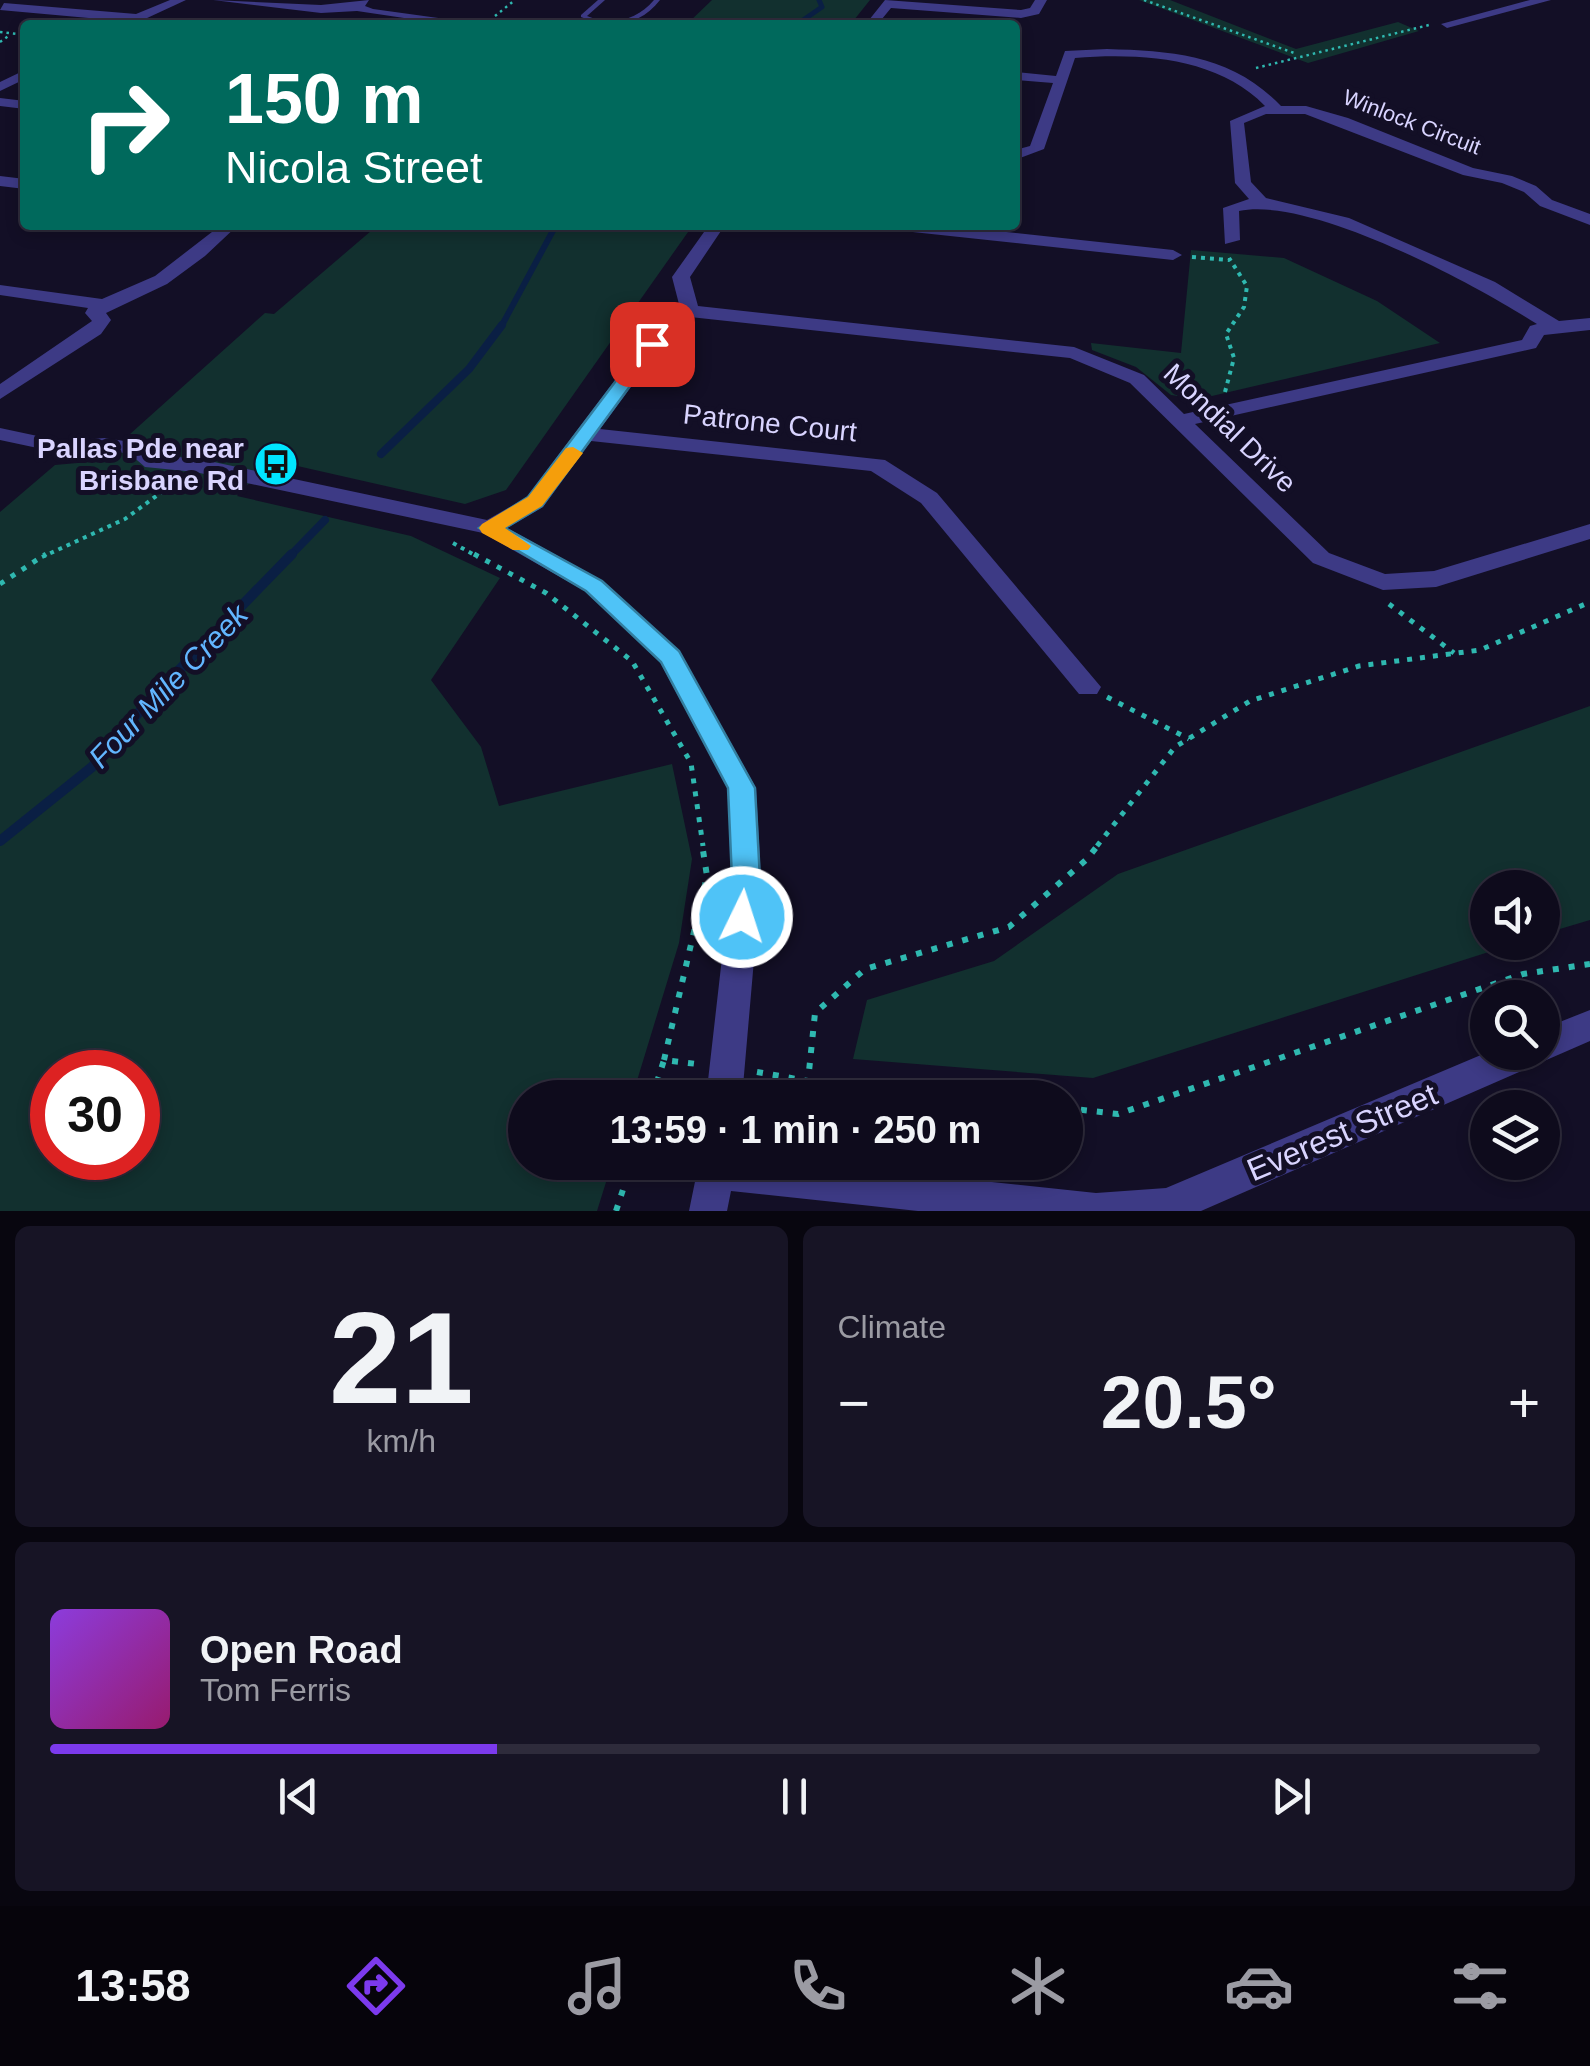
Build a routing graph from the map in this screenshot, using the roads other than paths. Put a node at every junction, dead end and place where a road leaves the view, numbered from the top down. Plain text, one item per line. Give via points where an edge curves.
1 (180, 0) edge
2 (219, 0) edge
3 (602, 0) edge
4 (657, 0) edge
5 (1040, 0) edge
6 (1544, 0) edge
7 (890, 2) edge
8 (361, 3) edge
9 (7, 5) edge
10 (583, 16) junction
11 (136, 18) junction
12 (132, 20) edge
13 (474, 20) edge
14 (577, 20) edge
15 (594, 20) edge
16 (624, 20) edge
17 (1447, 24) road end
18 (1020, 76) edge
19 (1060, 80) junction
20 (1277, 110) junction
21 (1020, 153) edge
22 (1260, 202) junction
23 (1590, 220) edge
24 (223, 230) edge
25 (714, 230) edge
26 (941, 230) edge
27 (1231, 240) road end
28 (1174, 255) road end
29 (0, 290) edge
30 (102, 305) junction
31 (690, 310) junction
32 (1590, 324) edge
33 (1555, 327) junction
34 (0, 392) edge
35 (0, 409) edge
36 (1180, 421) junction
37 (0, 432) edge
38 (588, 434) junction
39 (490, 528) junction
40 (1590, 532) edge
41 (1088, 687) road end
42 (1590, 1025) edge
43 (1560, 1038) edge
44 (1484, 1070) edge
45 (726, 1080) edge
46 (715, 1180) edge
47 (823, 1180) edge
48 (1085, 1210) edge
49 (708, 1211) edge
50 (1097, 1211) edge

1 - 11 street
2 - 8 street via 321,9
3 - 10 lane
4 - 16 lane via 641,16
5 - 7 street via 1035,11 1021,14
6 - 17 street
8 - 13 street via 370,12
9 - 11 street
10 - 14 lane
10 - 15 lane
11 - 12 street
18 - 19 street
19 - 20 street via 1070,54 1185,61 1234,74
19 - 21 street via 1036,149
20 - 22 street via 1237,121 1242,183
20 - 23 street, Winlock Circuit via 1343,121 1470,172 1506,179
22 - 27 street via 1231,208
22 - 33 street via 1343,222 1489,286
24 - 30 street via 157,281
25 - 31 street via 681,277
26 - 28 street
29 - 30 street
30 - 34 street via 94,313 102,320 94,330
31 - 36 street, Mondial Drive via 1074,353 1136,379
31 - 38 street via 674,315
32 - 33 street
33 - 36 street via 1537,330 1529,344
35 - 37 street via 7,418
36 - 40 street, Mondial Drive via 1322,558 1383,582 1436,579
37 - 39 street via 61,447 137,449 185,474
38 - 39 street via 535,502
38 - 41 street, Patrone Court via 877,465 929,498
39 - 45 street via 594,586 670,657 742,788 746,879
42 - 43 street
44 - 50 street, Everest Street via 1168,1207
46 - 49 street
47 - 48 street, Everest Street
48 - 50 street, Everest Street

